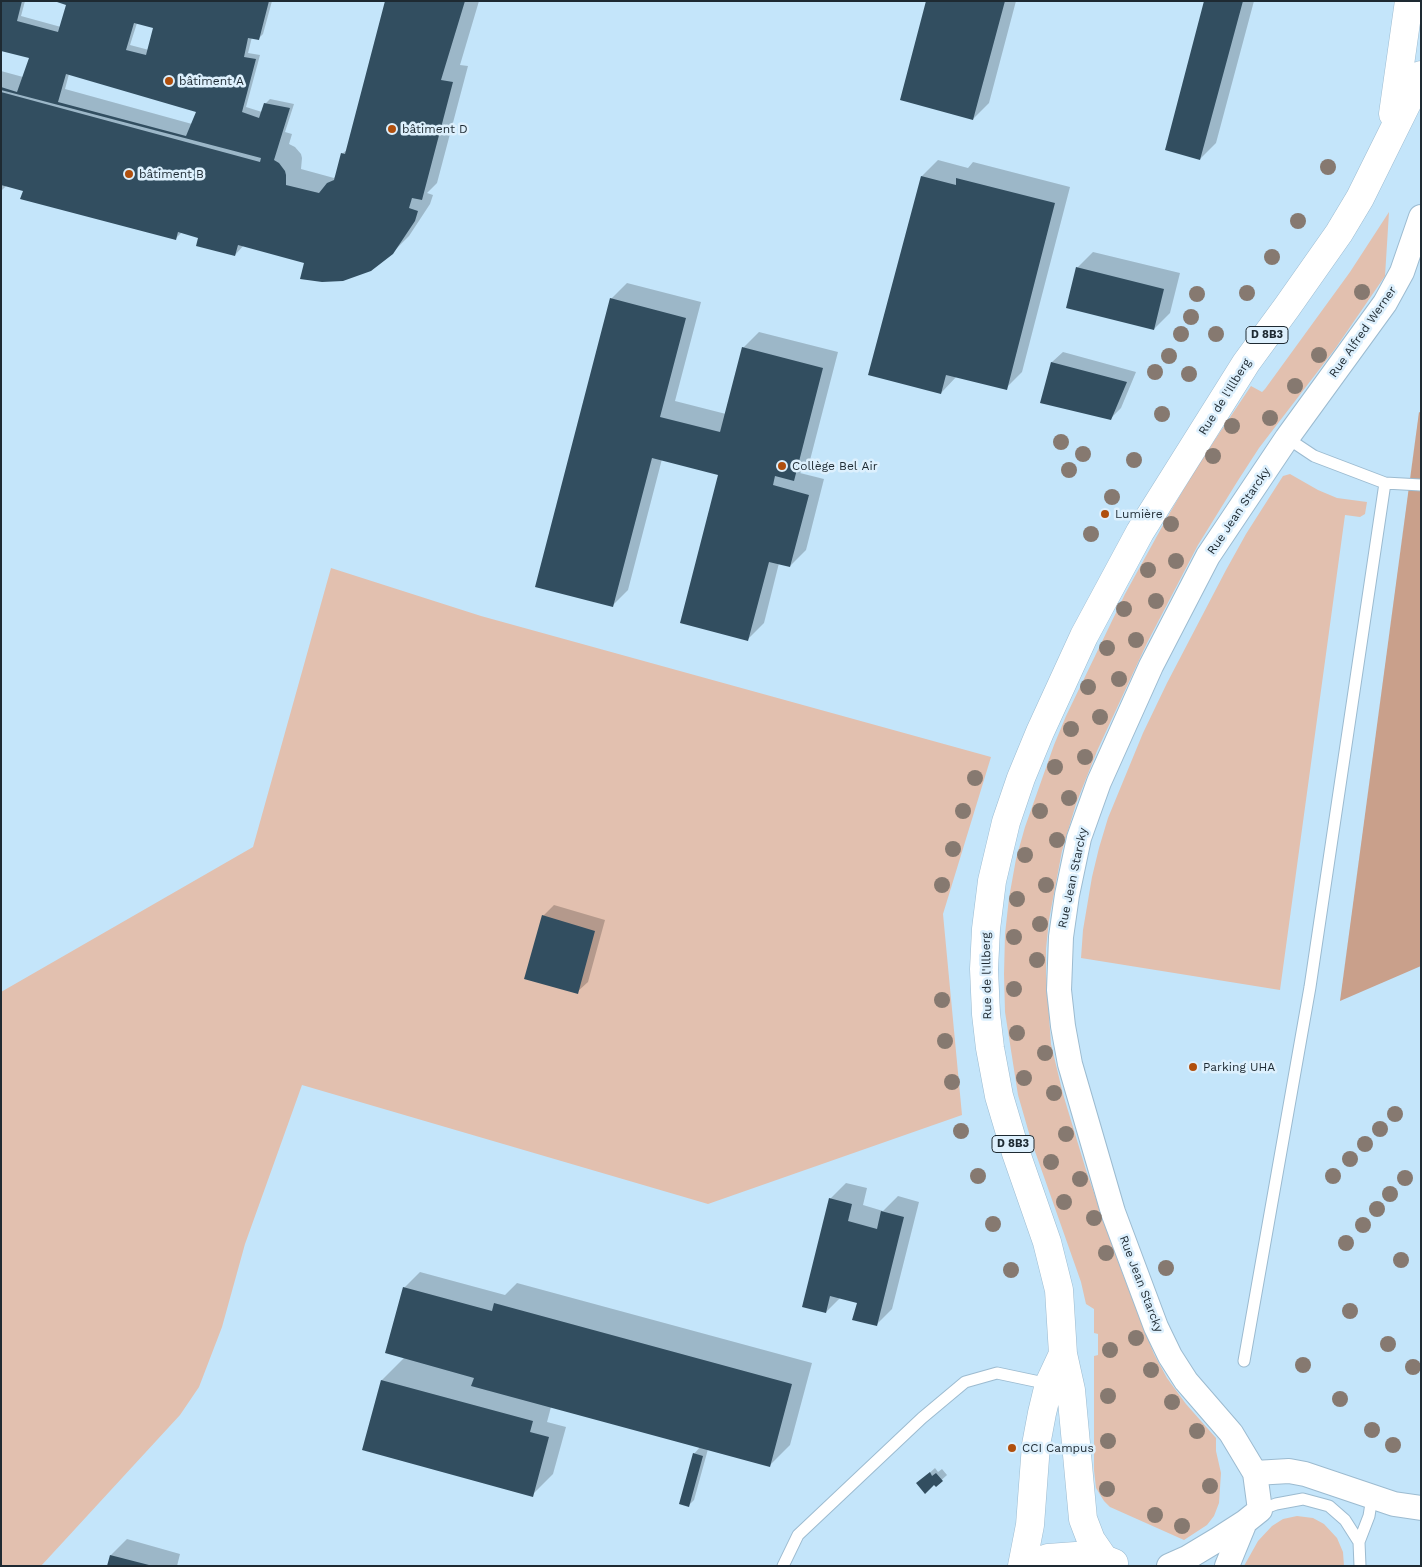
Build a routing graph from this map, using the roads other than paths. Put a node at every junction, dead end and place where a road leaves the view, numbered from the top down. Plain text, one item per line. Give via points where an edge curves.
1 (1410, 1) edge
2 (1421, 75) edge
3 (1390, 137) junction
4 (1421, 217) edge
5 (1288, 438) junction
6 (1385, 483) junction
7 (1421, 485) edge
8 (1063, 1354) junction
9 (1244, 1361) dead end
10 (1049, 1384) junction
11 (1255, 1473) junction
12 (1372, 1497) junction
13 (1421, 1508) edge
14 (1252, 1516) junction
15 (1359, 1542) junction
16 (1112, 1562) edge
17 (783, 1566) edge
18 (1023, 1566) edge
19 (1170, 1566) edge
20 (1227, 1566) edge
21 (1360, 1566) edge

1 - 3 main road, Rue de l'Illberg / D 8B3
2 - 3 main road, Rue de l'Illberg / D 8B3
3 - 8 main road, Rue de l'Illberg / D 8B3 via 1339,233 1246,363 1140,532 1084,636 1040,732 1006,822 992,881 986,929 986,1014 999,1096 1047,1242 1059,1290
4 - 5 street, Rue Alfred Werner via 1402,272 1385,303
5 - 6 lane via 1314,456
5 - 11 street, Rue Jean Starcky via 1208,556 1151,666 1099,782 1079,838 1067,895 1059,981 1063,1026 1073,1073 1113,1212 1156,1327 1186,1381 1231,1433
6 - 7 lane
6 - 9 lane via 1310,987
8 - 10 main road, D 8B3
8 - 16 main road, D 8B3 via 1071,1390 1083,1519 1091,1540
10 - 17 lane via 997,1373 965,1382 915,1424 798,1535
10 - 18 main road, D 8B3 via 1036,1445 1030,1525
11 - 12 street via 1289,1470
11 - 14 street
12 - 13 street
12 - 15 lane
14 - 15 lane via 1276,1504 1303,1499 1328,1506 1345,1520
14 - 19 street
14 - 20 street
15 - 21 lane
16 - 18 main road via 1076,1556 1048,1558

